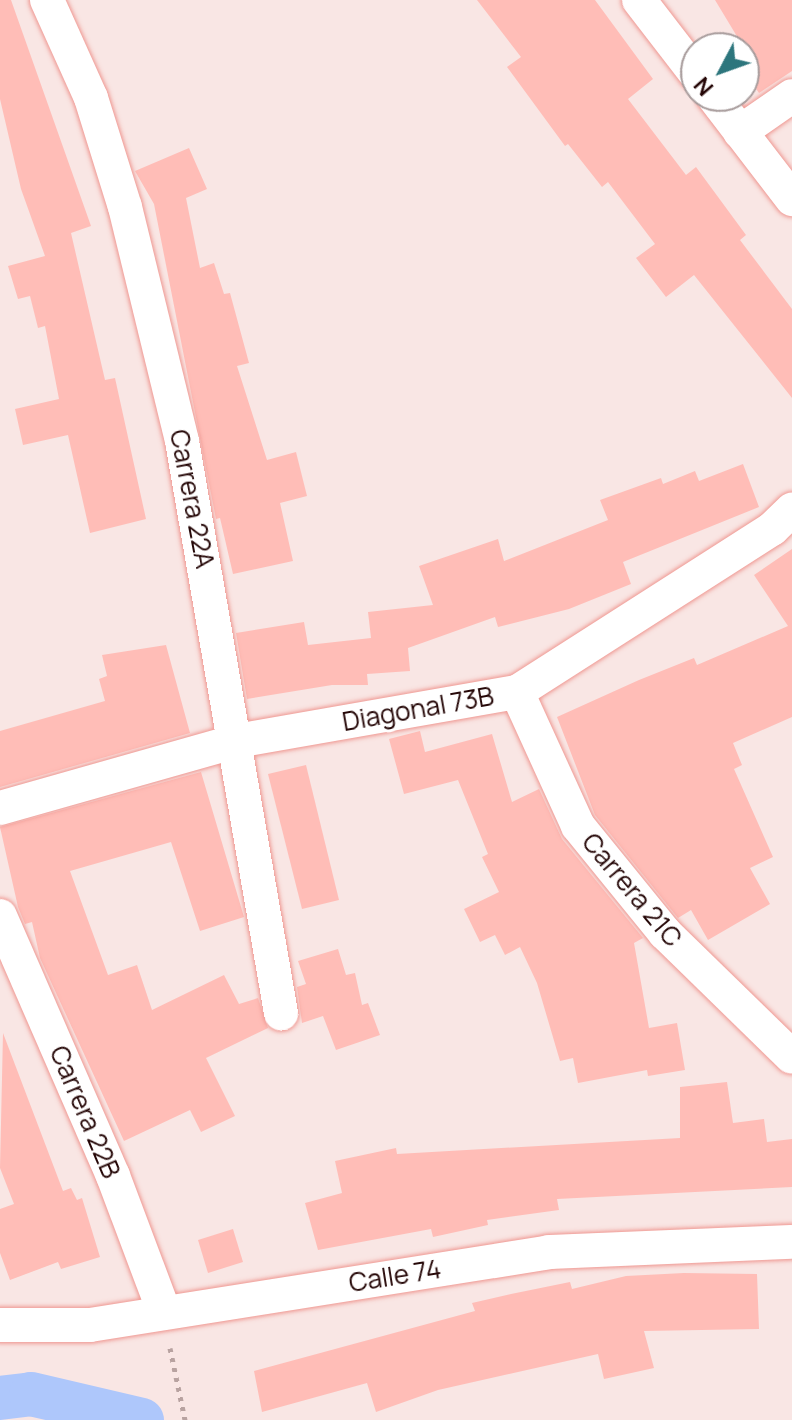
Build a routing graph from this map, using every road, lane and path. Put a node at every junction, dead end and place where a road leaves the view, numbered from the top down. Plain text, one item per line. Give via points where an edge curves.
1 (47, 0) edge
2 (639, 0) edge
3 (680, 53) edge
4 (792, 96) edge
5 (725, 112) edge
6 (740, 132) junction
7 (792, 199) edge
8 (792, 510) edge
9 (517, 692) junction
10 (236, 741) junction
11 (0, 808) edge
12 (0, 916) edge
13 (281, 1013) dead end
14 (792, 1057) edge
15 (792, 1242) edge
16 (164, 1312) junction
17 (0, 1325) edge
18 (185, 1420) edge

1 - 10 street, Carrera 22A via 91,98 125,207 182,441
2 - 3 street
4 - 6 street
5 - 6 street
6 - 7 street
8 - 9 street, Diagonal 73B via 772,529
9 - 10 street, Diagonal 73B
9 - 14 street, Carrera 21C via 578,826 665,933
10 - 11 street, Diagonal 73B
10 - 13 street, Carrera 22A
12 - 16 street, Carrera 22B via 113,1176
15 - 16 street, Calle 74 via 549,1252
16 - 17 street, Calle 74 via 90,1325
16 - 18 path

